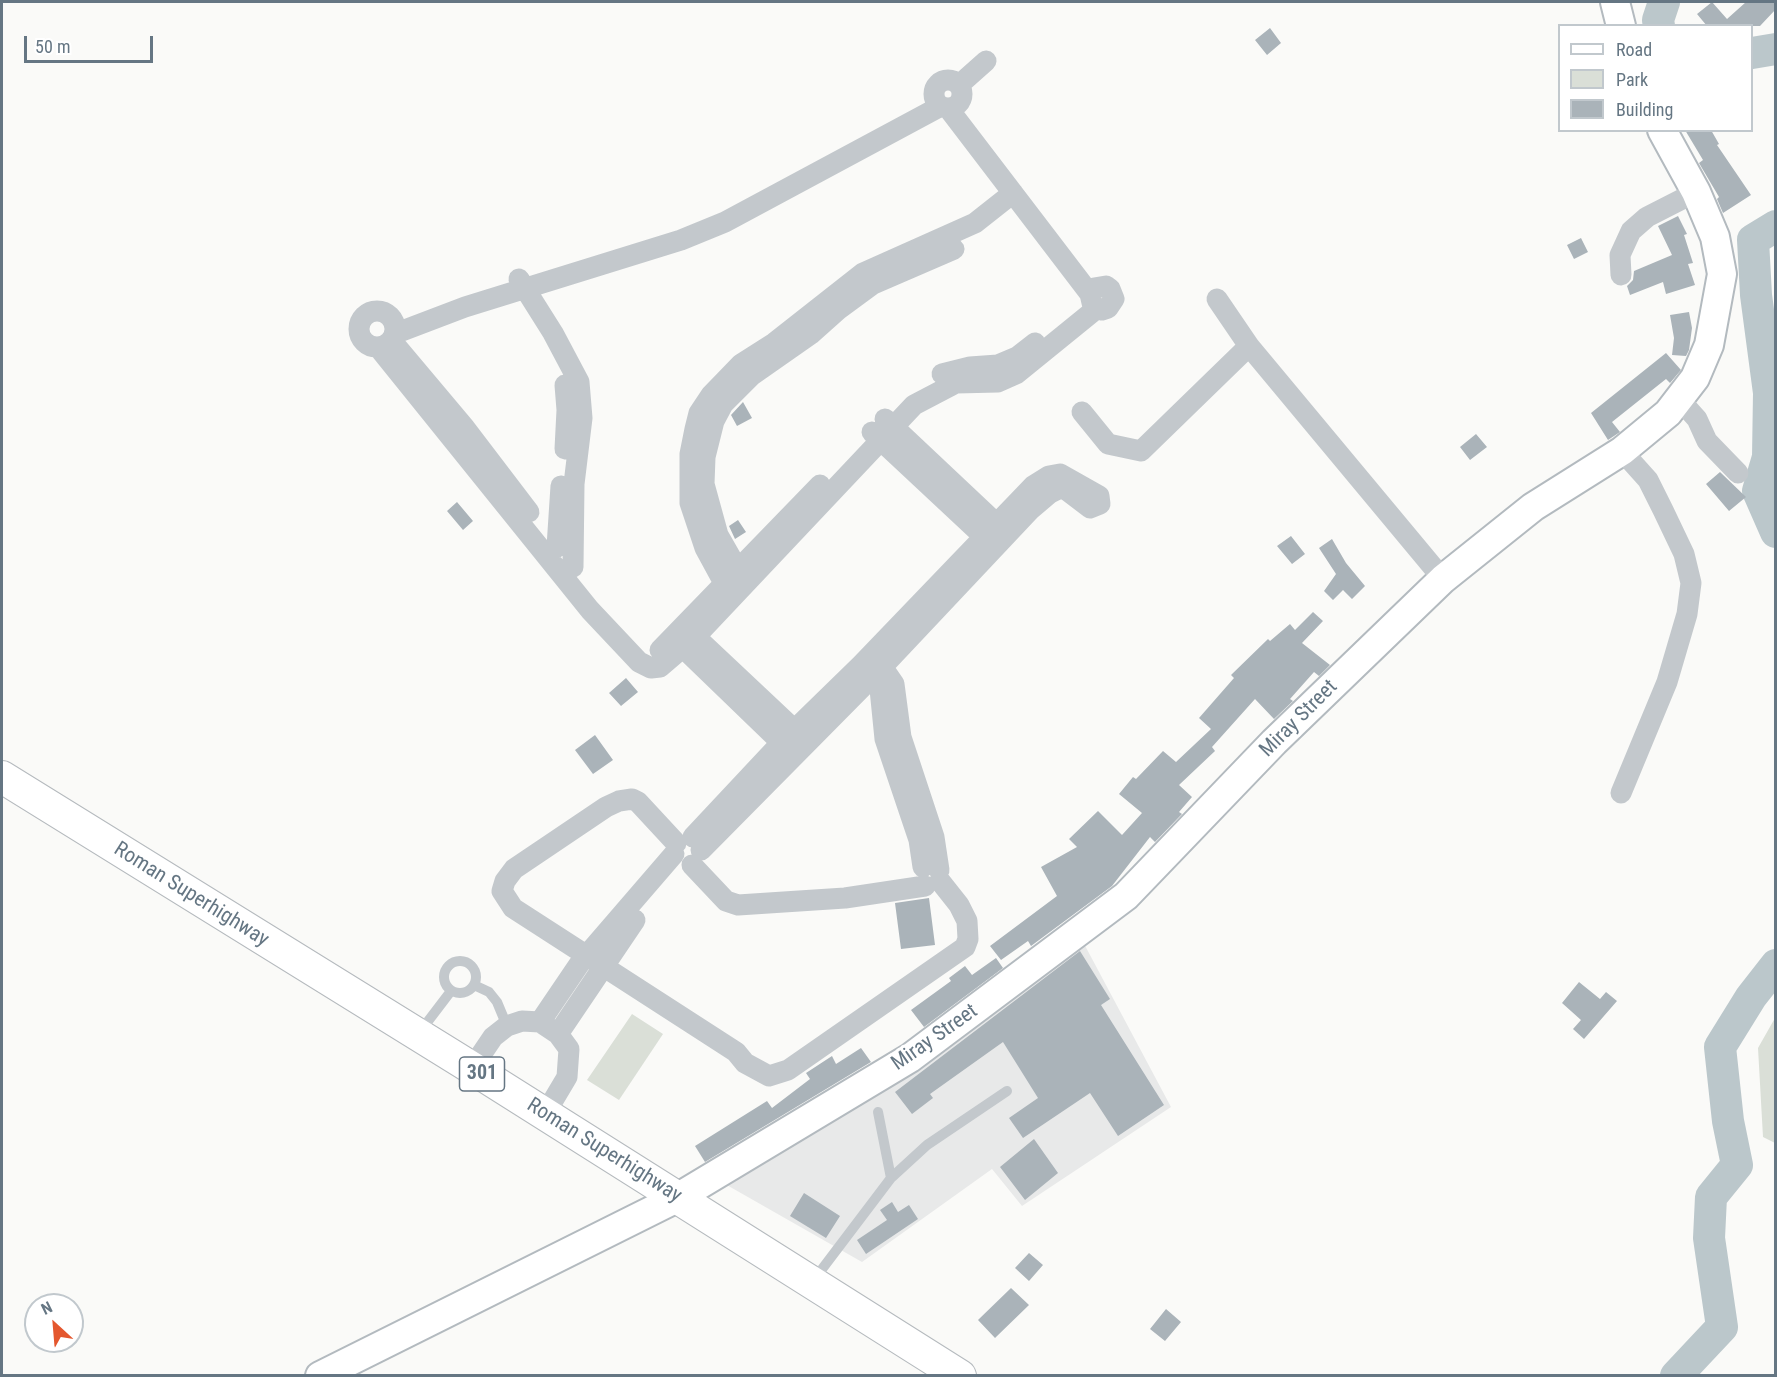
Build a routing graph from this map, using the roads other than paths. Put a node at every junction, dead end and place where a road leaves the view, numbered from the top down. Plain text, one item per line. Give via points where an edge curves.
1 (1615, 2) edge
2 (1620, 24) edge
3 (986, 61) dead end
4 (948, 99) junction
5 (1663, 132) edge
6 (1695, 192) junction
7 (1017, 197) junction
8 (1052, 236) junction
9 (1621, 275) dead end
10 (513, 286) junction
11 (1217, 299) dead end
12 (1250, 346) junction
13 (1679, 399) junction
14 (1082, 412) dead end
15 (883, 429) junction
16 (1622, 451) junction
17 (1738, 473) dead end
18 (562, 558) junction
19 (1443, 579) junction
20 (737, 582) junction
21 (684, 637) junction
22 (872, 664) junction
23 (795, 742) junction
24 (2, 777) edge
25 (1621, 794) dead end
26 (689, 851) junction
27 (929, 876) junction
28 (591, 964) junction
29 (474, 985) junction
30 (451, 991) junction
31 (555, 997) junction
32 (574, 1009) junction
33 (540, 1022) junction
34 (507, 1026) junction
35 (558, 1034) junction
36 (417, 1035) junction
37 (472, 1068) junction
38 (1006, 1091) dead end
39 (878, 1112) dead end
40 (545, 1114) junction
41 (891, 1178) junction
42 (677, 1198) junction
43 (813, 1281) junction
44 (320, 1376) edge
45 (960, 1376) edge

1 - 2 street
3 - 4 street
4 - 7 street
4 - 8 street via 979,131
4 - 10 street via 722,217
5 - 6 street, Miray Street
6 - 9 street via 1647,217 1631,231 1620,255
6 - 13 street, Miray Street via 1715,237 1722,274 1709,345 1695,378
7 - 8 street
7 - 20 street via 978,228 868,279 746,370 723,404 706,417 697,455 711,517
8 - 15 street via 1094,297 1062,331 1020,363 955,377
10 - 18 street via 568,372 566,390 572,442
10 - 18 street via 389,335 458,433
11 - 12 street
12 - 14 street via 1141,451 1108,444
12 - 19 street
13 - 16 street, Miray Street
13 - 17 street via 1697,419 1707,441
15 - 20 street
15 - 22 street via 995,535
16 - 19 street, Miray Street via 1533,507
16 - 25 street via 1648,480 1664,510 1684,554 1690,583 1687,614 1667,682
18 - 21 street via 595,605 642,657
19 - 42 street, Miray Street via 1274,742 1126,896 910,1058
20 - 21 street
21 - 23 street
22 - 23 street
22 - 27 street via 891,722 891,760
23 - 26 street
24 - 36 main road, Roman Superhighway / 301
26 - 27 street via 731,897 844,892
26 - 28 street
26 - 28 street via 645,791 599,795 549,837 505,860 489,892 495,907 505,918 532,928
27 - 28 street via 951,893 967,921 968,939 957,955 788,1070 769,1076
28 - 31 street
28 - 32 street
29 - 30 lane via 464,993
29 - 30 lane via 472,967 455,962 444,975
29 - 34 lane via 489,992
30 - 36 lane
31 - 32 street
31 - 33 street
32 - 35 street
33 - 34 street via 522,1021
33 - 35 street
34 - 37 street via 493,1037
35 - 40 street via 569,1049 567,1077
36 - 37 main road, Roman Superhighway / 301
37 - 40 main road, Roman Superhighway / 301
38 - 41 lane via 927,1145
39 - 41 lane
40 - 42 main road, Roman Superhighway / 301
41 - 43 lane
42 - 43 main road, Roman Superhighway / 301
42 - 44 street, Miray Street
43 - 45 main road, Roman Superhighway / 301

